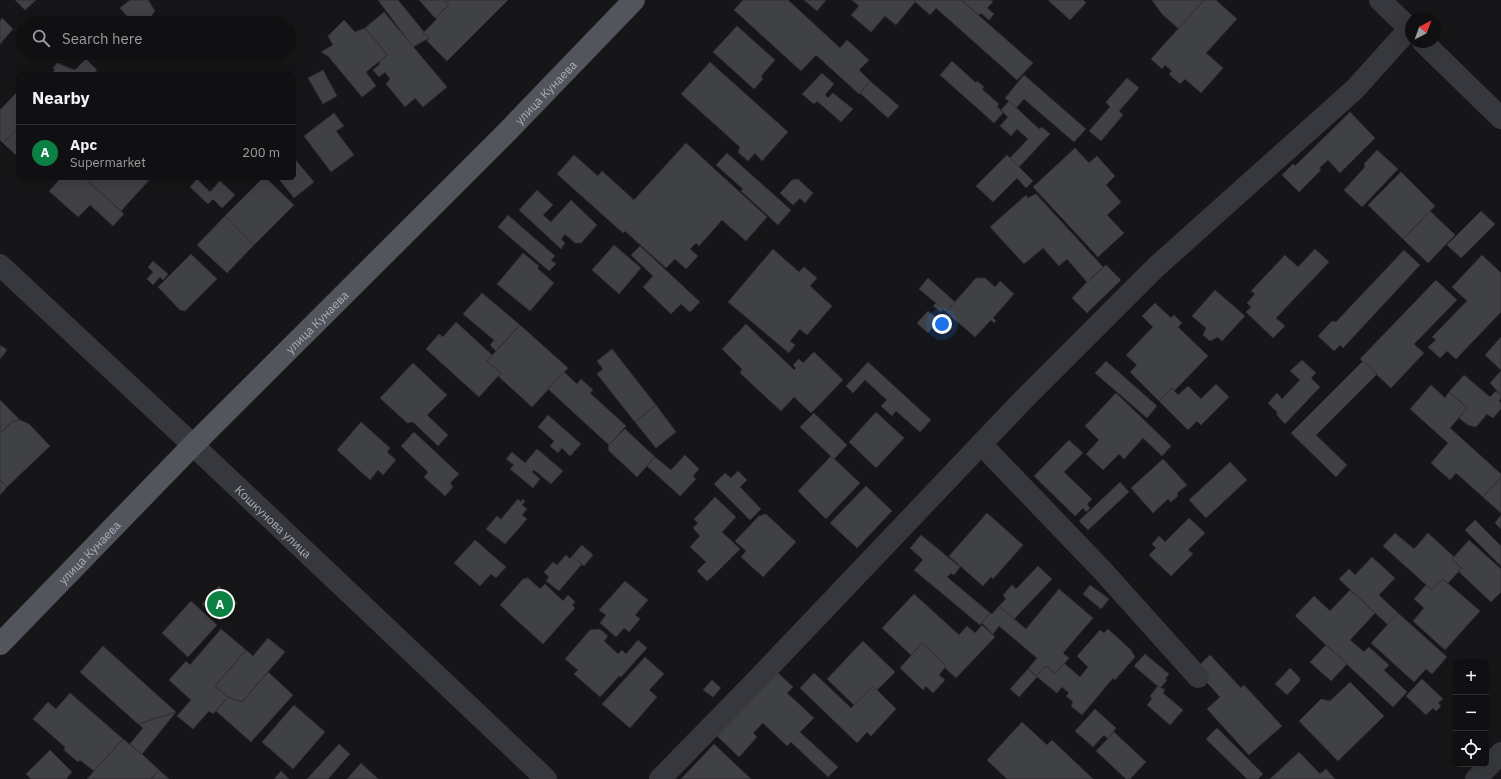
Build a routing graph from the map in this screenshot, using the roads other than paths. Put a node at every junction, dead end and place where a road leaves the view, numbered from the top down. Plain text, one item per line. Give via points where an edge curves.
1 (634, 0) edge
2 (1380, 0) edge
3 (1405, 25) edge
4 (1405, 42) edge
5 (1428, 48) edge
6 (1501, 118) edge
7 (0, 265) edge
8 (981, 444) junction
9 (192, 445) junction
10 (0, 644) edge
11 (1198, 677) dead end
12 (1501, 753) edge
13 (546, 779) edge
14 (660, 779) edge
15 (1476, 779) edge

1 - 9 main road, улица Кунаева via 506,133
2 - 3 street
4 - 8 street via 1156,267
5 - 6 street
7 - 9 street, Кошкунова улица
8 - 11 street via 1102,570
8 - 14 street via 754,684
9 - 10 main road, улица Кунаева
9 - 13 street, Кошкунова улица
12 - 15 street

